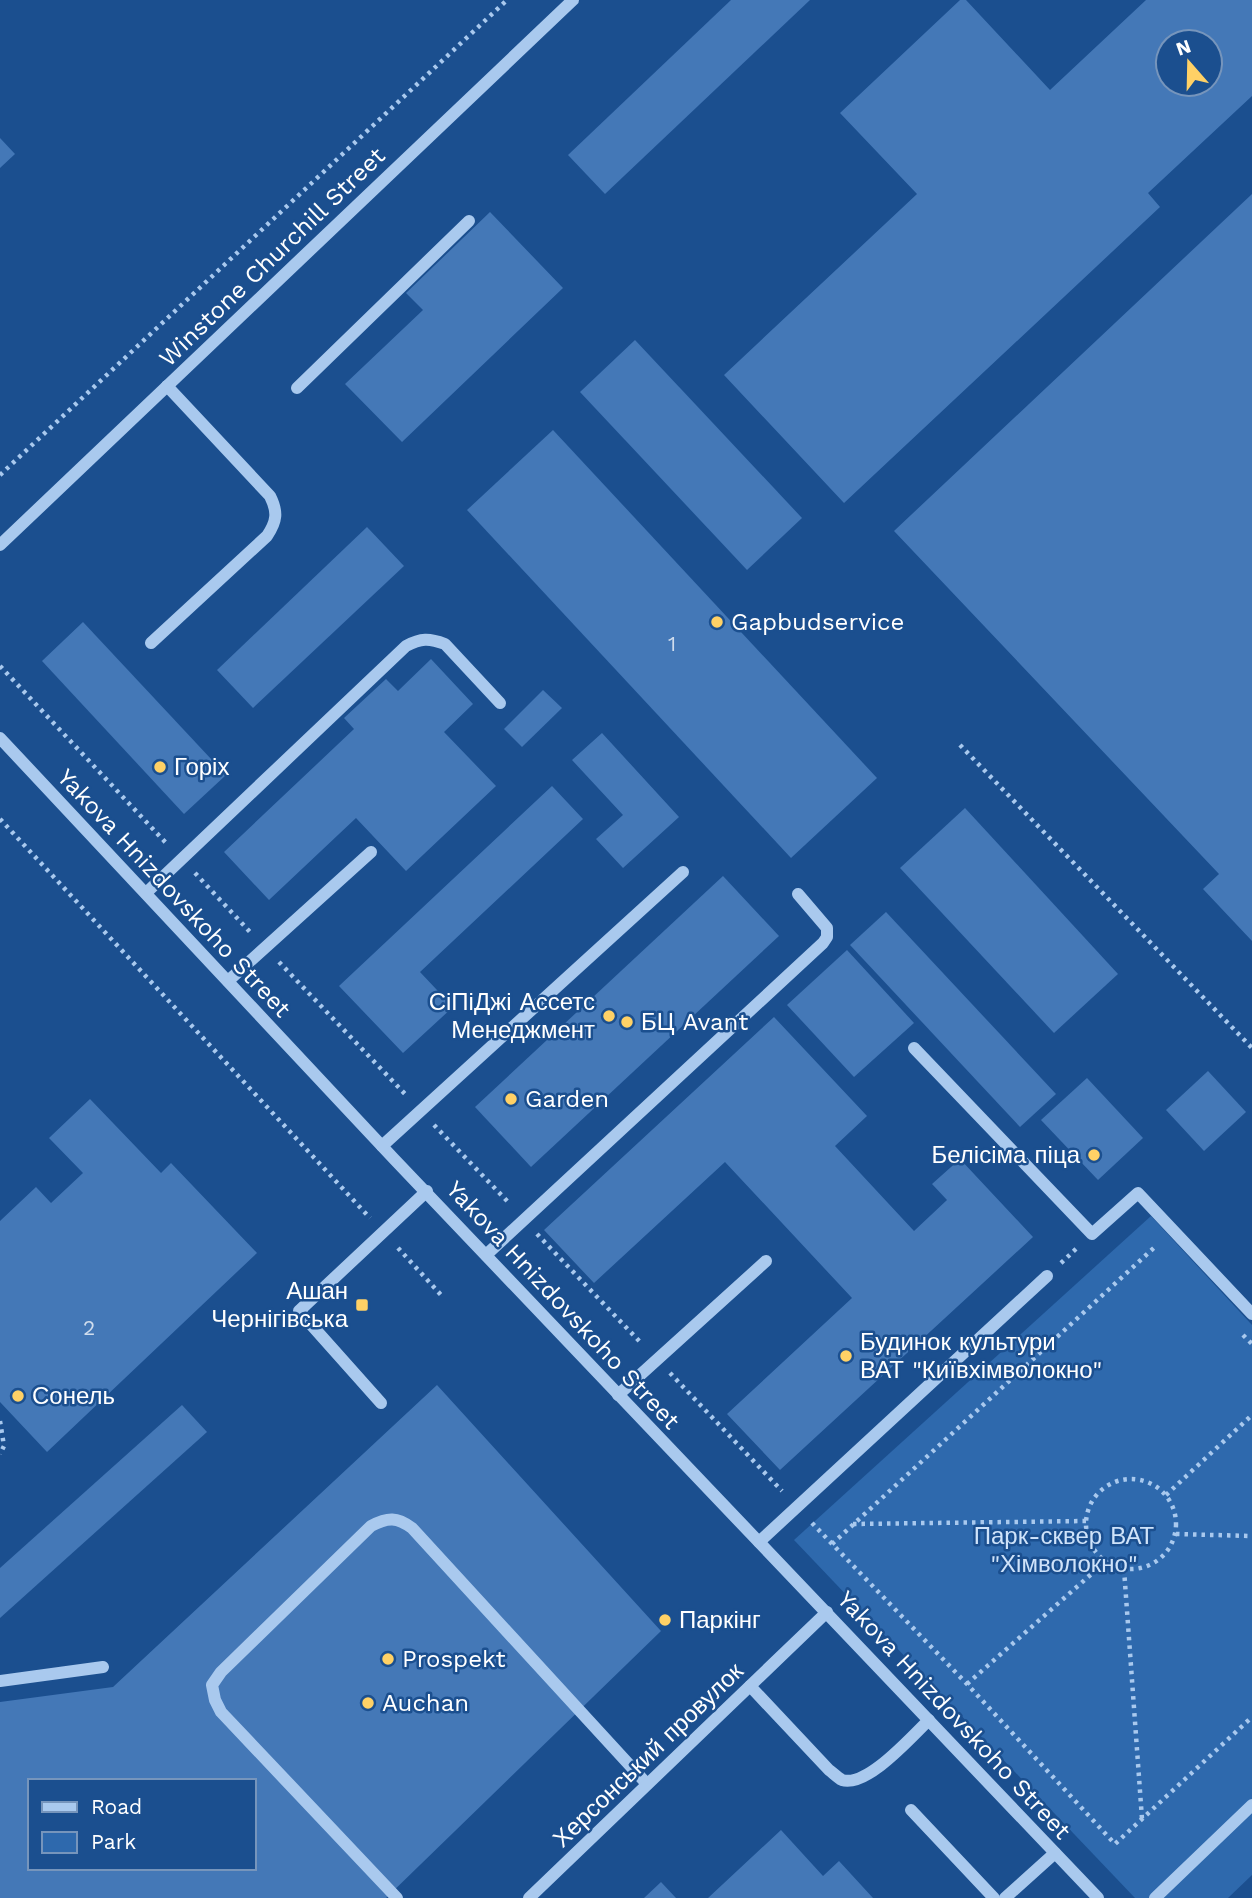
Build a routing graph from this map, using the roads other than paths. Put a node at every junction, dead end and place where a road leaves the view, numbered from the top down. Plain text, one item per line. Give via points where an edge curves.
1 (573, 0) edge
2 (468, 221) dead end
3 (167, 386) junction
4 (297, 388) dead end
5 (0, 545) edge
6 (150, 643) dead end
7 (500, 703) dead end
8 (0, 738) edge
9 (371, 852) dead end
10 (683, 872) dead end
11 (146, 893) junction
12 (798, 894) dead end
13 (228, 981) junction
14 (914, 1048) dead end
15 (382, 1146) junction
16 (427, 1191) junction
17 (486, 1255) junction
18 (766, 1261) dead end
19 (1047, 1276) road end
20 (1252, 1314) edge
21 (618, 1395) junction
22 (381, 1403) dead end
23 (759, 1542) junction
24 (827, 1612) junction
25 (103, 1667) dead end
26 (0, 1681) edge
27 (750, 1686) junction
28 (929, 1720) junction
29 (647, 1784) junction
30 (1252, 1805) edge
31 (911, 1810) dead end
32 (1055, 1853) junction
33 (397, 1898) edge
34 (529, 1898) edge
35 (994, 1898) edge
36 (1005, 1898) edge
37 (1098, 1898) edge
38 (1155, 1898) edge

1 - 3 street, Winstone Churchill Street
2 - 4 street
3 - 5 street, Winstone Churchill Street
3 - 6 street via 270,496 276,523
7 - 11 street via 445,644 419,639 406,646
8 - 11 street, Yakova Hnizdovskoho Street
9 - 13 street
10 - 15 street
11 - 13 street, Yakova Hnizdovskoho Street
12 - 17 street via 827,929 822,943
13 - 15 street, Yakova Hnizdovskoho Street
14 - 20 street via 1092,1234 1138,1193
15 - 16 street, Yakova Hnizdovskoho Street
16 - 17 street, Yakova Hnizdovskoho Street
16 - 22 street via 299,1311
17 - 21 street, Yakova Hnizdovskoho Street
18 - 21 street
19 - 23 street
21 - 23 street, Yakova Hnizdovskoho Street
23 - 24 street, Yakova Hnizdovskoho Street
24 - 27 street, Херсонський провулок
24 - 28 street, Yakova Hnizdovskoho Street
25 - 26 street
27 - 28 street via 842,1780 858,1779 873,1771
27 - 29 street, Херсонський провулок
28 - 32 street, Yakova Hnizdovskoho Street
29 - 33 street via 412,1528 399,1519 384,1519 371,1526 212,1685 221,1712
29 - 34 street, Херсонський провулок
30 - 38 street
31 - 35 street
32 - 36 street
32 - 37 street, Yakova Hnizdovskoho Street

